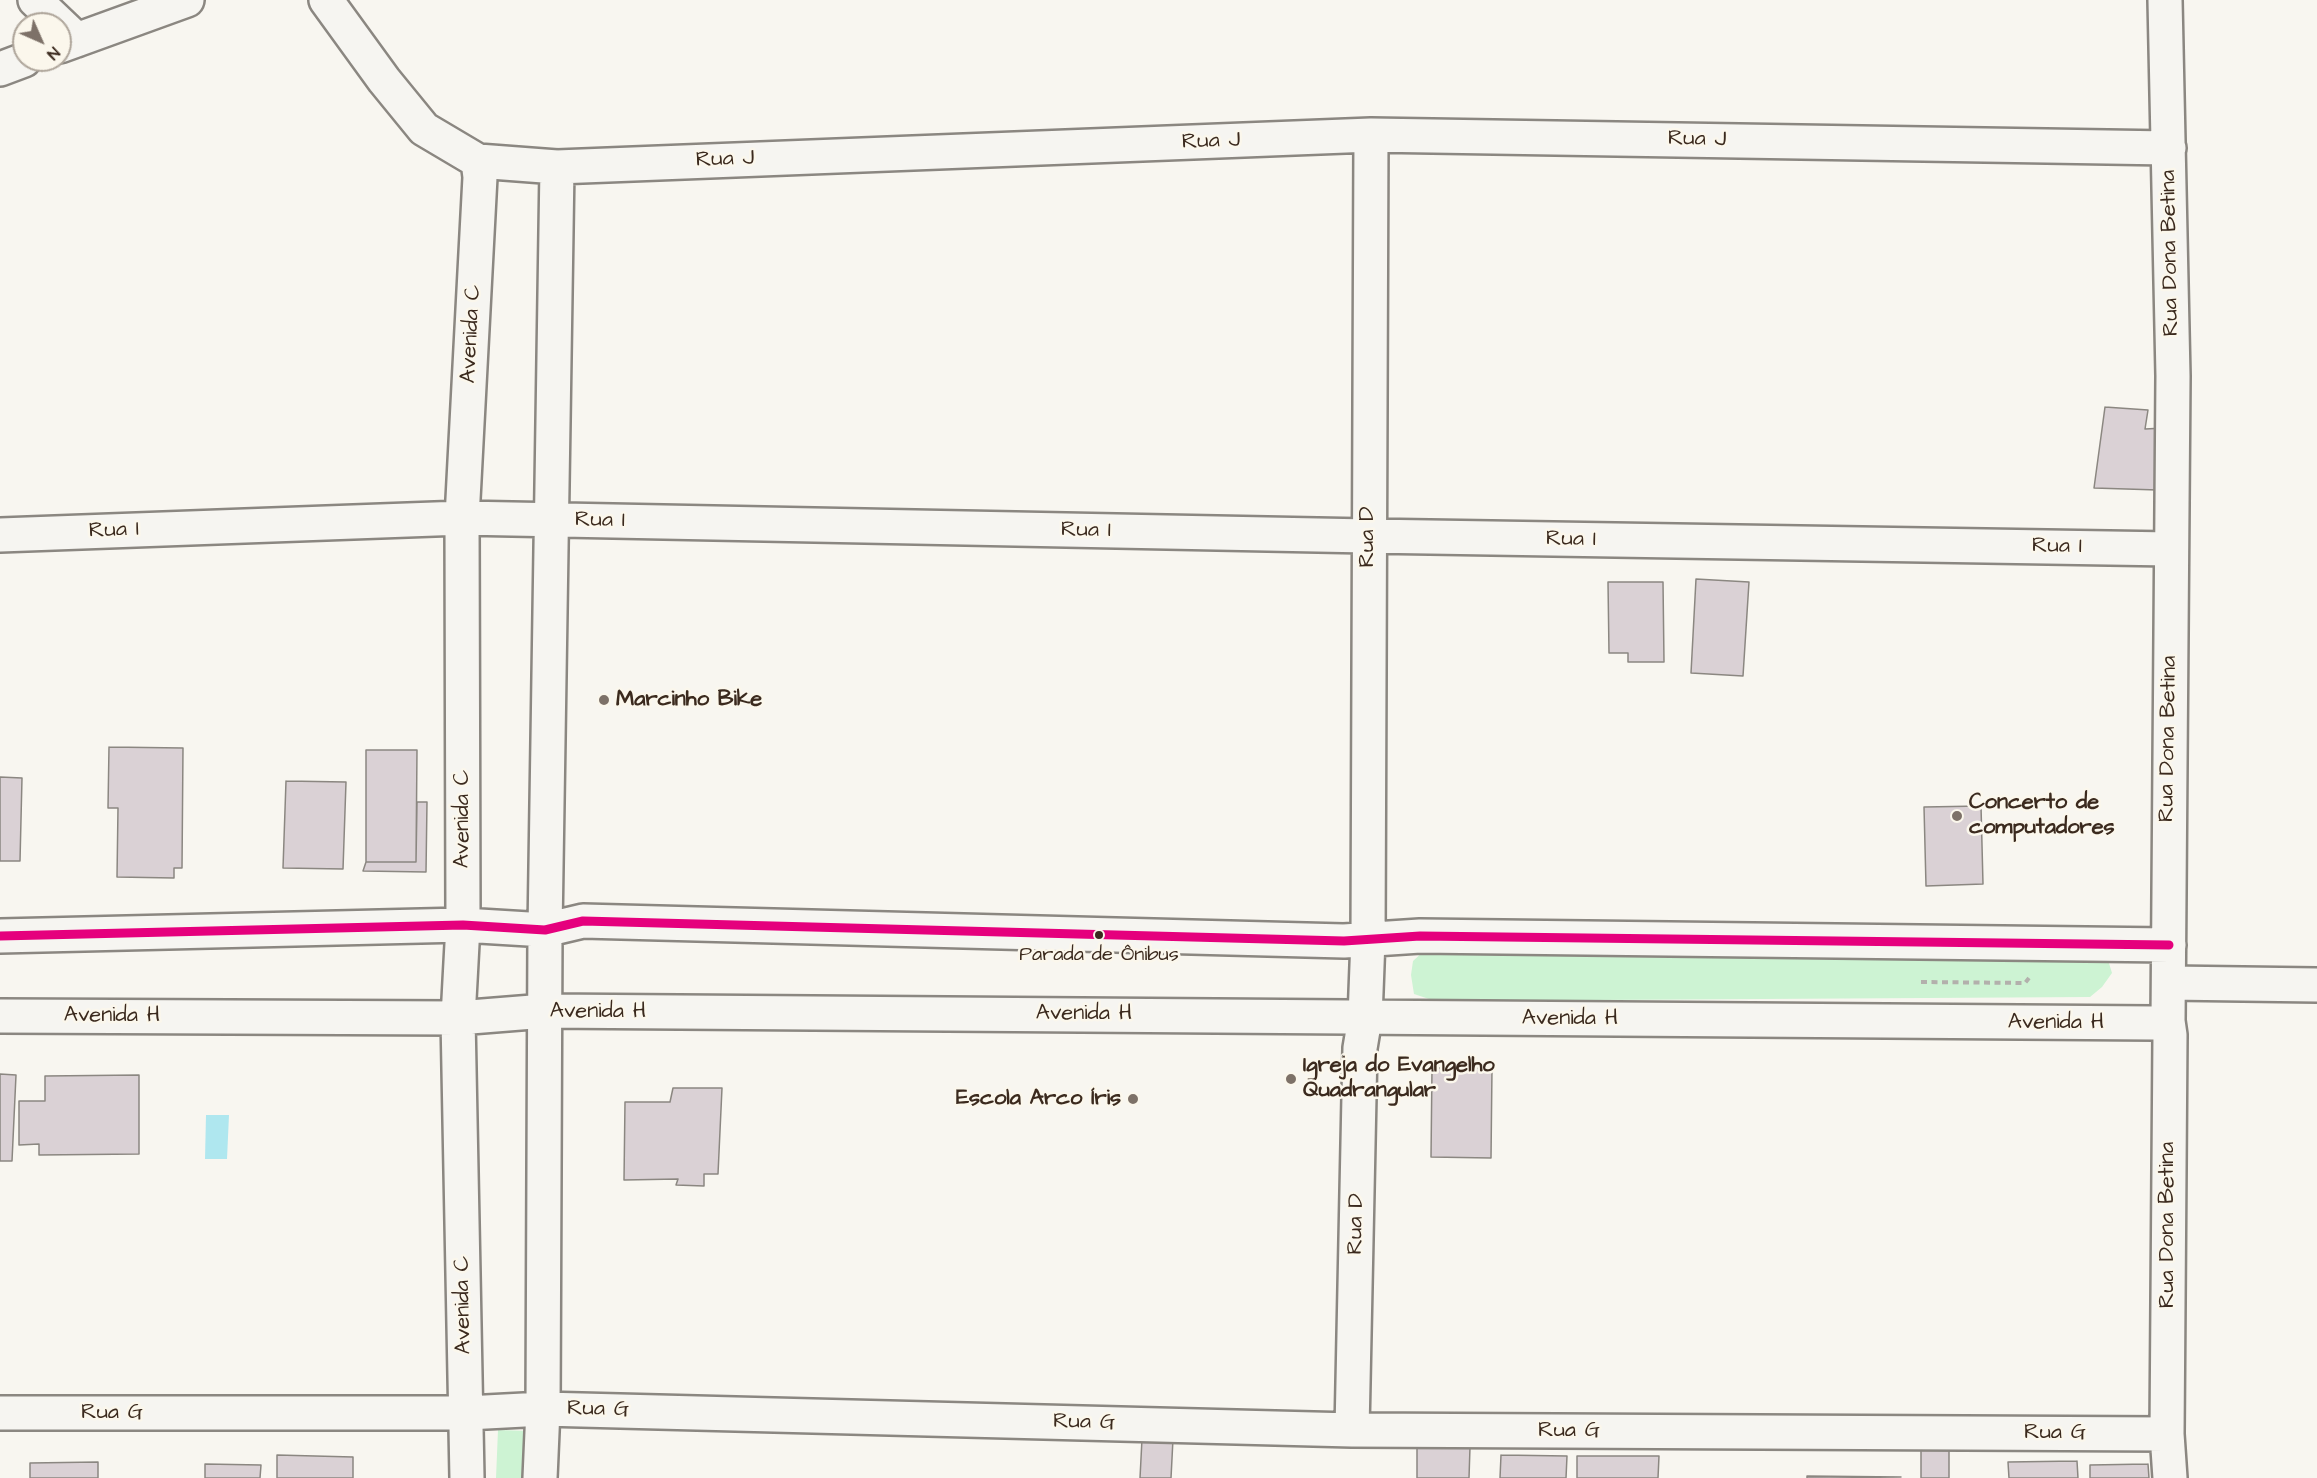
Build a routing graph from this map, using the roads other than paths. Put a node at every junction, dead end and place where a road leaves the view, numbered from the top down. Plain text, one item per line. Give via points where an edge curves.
1 (35, 0) edge
2 (187, 0) edge
3 (326, 0) edge
4 (2165, 0) edge
5 (44, 12) edge
6 (72, 42) edge
7 (1371, 135) junction
8 (2169, 148) junction
9 (478, 161) junction
10 (557, 167) junction
11 (462, 518) junction
12 (551, 520) junction
13 (0, 535) edge
14 (1368, 537) junction
15 (2171, 549) junction
16 (463, 925) junction
17 (545, 930) junction
18 (0, 936) edge
19 (1368, 939) junction
20 (2169, 945) junction
21 (2169, 983) junction
22 (2317, 985) edge
23 (545, 1011) junction
24 (0, 1016) edge
25 (459, 1018) junction
26 (1365, 1018) junction
27 (2168, 1021) junction
28 (543, 1409) junction
29 (0, 1413) edge
30 (466, 1413) junction
31 (1352, 1430) junction
32 (2167, 1434) junction
33 (467, 1478) edge
34 (540, 1478) edge
35 (2170, 1478) edge

1 - 5 street
2 - 6 street
3 - 9 street, Rua J via 424,129
4 - 8 street, Rua Dona Betina
7 - 8 street, Rua J
7 - 10 street, Rua J
7 - 14 street, Rua D
8 - 15 street, Rua Dona Betina
9 - 10 street, Rua J
9 - 11 street, Avenida C
10 - 12 street
11 - 12 street, Rua I
11 - 13 street, Rua I
11 - 16 street, Avenida C
12 - 14 street, Rua I
12 - 17 street
14 - 15 street, Rua I
14 - 19 street, Rua D
15 - 20 street, Rua Dona Betina
16 - 17 street
16 - 18 street
16 - 25 street, Avenida C
17 - 19 street via 583,921
17 - 23 street
19 - 20 street via 1420,936
19 - 26 street, Rua D
20 - 21 street, Rua Dona Betina
21 - 22 street
21 - 27 street, Rua Dona Betina
23 - 25 street, Avenida H
23 - 26 street, Avenida H
23 - 28 street
24 - 25 street, Avenida H
25 - 30 street, Avenida C
26 - 27 street, Avenida H
26 - 31 street, Rua D via 1360,1048
27 - 32 street, Rua Dona Betina
28 - 30 street, Rua G
28 - 31 street, Rua G
28 - 34 street
29 - 30 street, Rua G
30 - 33 street, Avenida C
31 - 32 street, Rua G
32 - 35 street, Rua Dona Betina

